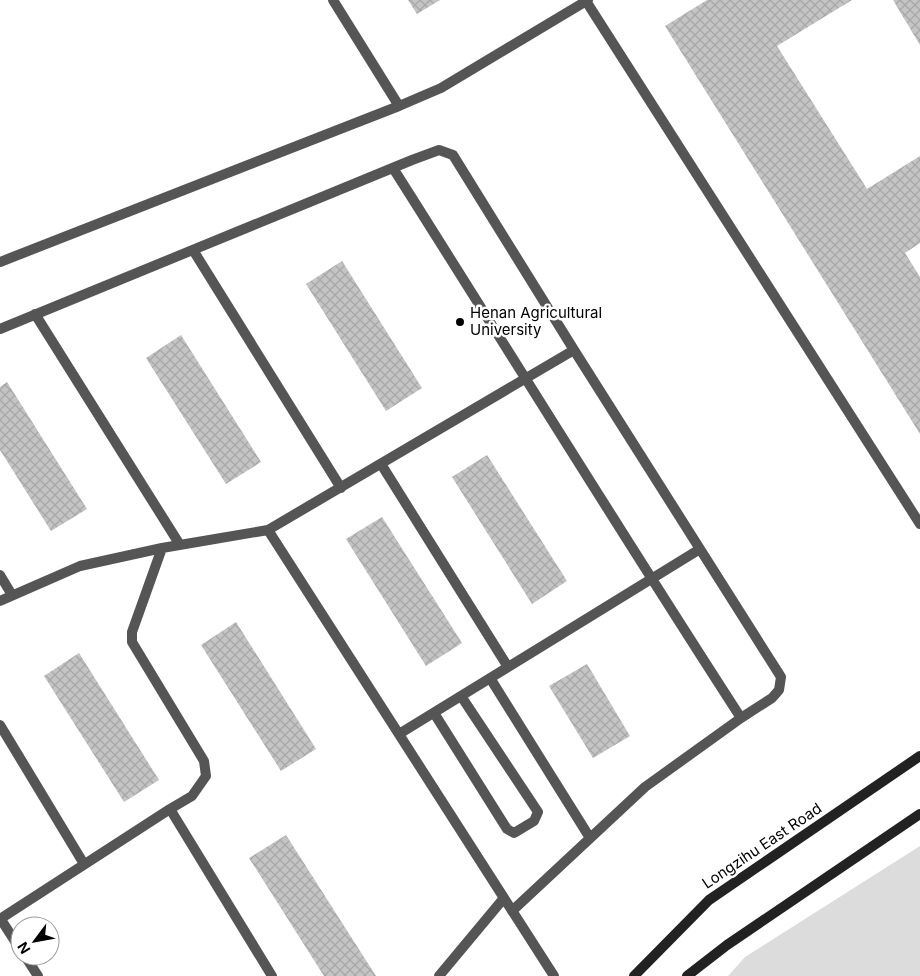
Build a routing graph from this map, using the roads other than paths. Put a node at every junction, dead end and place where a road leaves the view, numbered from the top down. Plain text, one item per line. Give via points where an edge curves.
1 (333, 0) edge
2 (587, 1) edge
3 (399, 106) junction
4 (393, 168) junction
5 (193, 250) junction
6 (0, 262) edge
7 (35, 314) junction
8 (0, 329) edge
9 (574, 350) junction
10 (526, 378) junction
11 (381, 464) junction
12 (340, 488) junction
13 (920, 524) edge
14 (268, 530) junction
15 (180, 545) junction
16 (162, 548) junction
17 (700, 549) junction
18 (0, 575) edge
19 (651, 579) junction
20 (12, 595) junction
21 (0, 601) edge
22 (508, 667) junction
23 (490, 678) junction
24 (461, 696) junction
25 (434, 712) junction
26 (741, 718) junction
27 (0, 725) edge
28 (399, 734) junction
29 (920, 756) edge
30 (170, 809) junction
31 (920, 814) edge
32 (590, 838) junction
33 (84, 864) junction
34 (504, 898) junction
35 (512, 910) junction
36 (0, 918) edge
37 (10, 934) edge
38 (272, 976) edge
39 (439, 976) edge
40 (554, 976) edge
41 (634, 976) edge
42 (687, 976) edge

1 - 3 lane
2 - 3 lane via 441,88
2 - 13 lane
3 - 6 lane
4 - 5 lane
4 - 9 lane via 439,150 453,156
4 - 10 lane
5 - 7 lane
5 - 12 lane
7 - 8 lane
7 - 15 lane
9 - 10 lane
9 - 17 lane
10 - 11 lane
10 - 19 lane
11 - 12 lane
11 - 22 lane
12 - 14 lane
14 - 15 lane
14 - 28 lane
15 - 16 lane
16 - 20 lane via 80,566
16 - 30 lane via 132,632 132,642 204,761 206,776 192,796
17 - 19 lane
17 - 26 lane via 780,677 778,690 772,698
18 - 20 lane
19 - 22 lane
19 - 26 lane
20 - 21 lane
22 - 23 lane
23 - 24 lane
23 - 32 lane
24 - 25 lane
24 - 25 lane via 538,812 534,821 514,833 507,829
25 - 28 lane
26 - 32 lane via 645,787
27 - 33 lane
28 - 34 lane
29 - 41 street, Longzihu East Road via 709,900
30 - 33 lane
30 - 38 lane
31 - 42 street via 727,944
32 - 35 lane
33 - 36 lane
34 - 35 lane
34 - 39 lane
35 - 40 lane
36 - 37 lane

